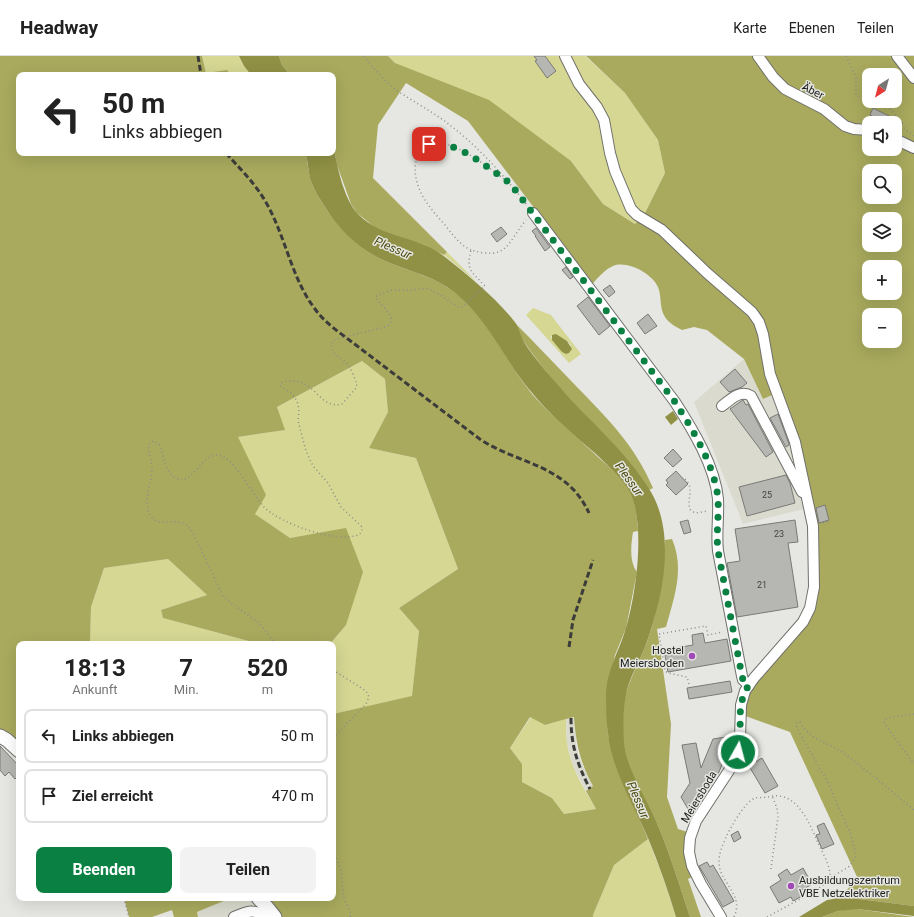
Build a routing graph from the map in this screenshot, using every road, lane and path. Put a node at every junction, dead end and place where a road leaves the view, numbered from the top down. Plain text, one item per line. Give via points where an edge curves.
1 (364, 56) edge
2 (565, 56) edge
3 (758, 56) edge
4 (846, 56) edge
5 (898, 56) edge
6 (914, 78) edge
7 (862, 97) edge
8 (890, 108) edge
9 (862, 130) edge
10 (914, 136) edge
11 (902, 142) edge
12 (914, 148) edge
13 (510, 183) junction
14 (533, 213) junction
15 (471, 250) junction
16 (722, 406) dead end
17 (684, 479) dead end
18 (718, 510) junction
19 (809, 510) junction
20 (826, 518) dead end
21 (819, 524) dead end
22 (734, 630) junction
23 (274, 641) edge
24 (336, 672) edge
25 (689, 684) dead end
26 (749, 685) junction
27 (914, 714) edge
28 (336, 735) edge
29 (0, 736) edge
30 (16, 748) edge
31 (914, 764) edge
32 (772, 796) junction
33 (914, 810) edge
34 (336, 858) edge
35 (771, 869) dead end
36 (830, 878) junction
37 (125, 901) edge
38 (261, 901) edge
39 (129, 917) edge
40 (234, 917) edge
41 (264, 917) edge
42 (275, 917) edge
43 (350, 917) edge
44 (721, 917) edge
45 (734, 917) edge
46 (767, 917) edge

1 - 13 path via 396,89 459,132
2 - 19 street via 579,84 604,120 615,171 631,209 662,230 706,273 752,312 759,322 770,374 795,442
3 - 9 street, Äber via 775,80 788,91 824,109 845,126
4 - 7 path via 856,77 856,96
5 - 6 street
8 - 10 path via 906,130
11 - 12 street
13 - 14 path
13 - 15 path via 464,152 447,144 429,144 419,152 415,172 422,195 457,240
14 - 15 path via 502,251 490,253
14 - 18 street via 688,422 712,475
15 - 23 path via 468,266 485,286 461,308 426,288 392,290 375,298 391,316 392,321 388,326 332,342 333,352 348,365 357,384 344,402 337,405 325,401 302,382 281,383 297,401 297,420 313,466 328,483 341,507 362,527 360,534 342,536 315,532 278,517 268,511 228,459 218,455 203,461 188,478 178,479 168,470 159,444 152,441 148,445 152,468 147,503 151,516 158,522 177,521 189,527 223,596 259,623
16 - 19 street via 740,394 746,393 751,396 797,482
17 - 18 path via 690,488 689,505 692,511 698,513
18 - 22 street via 718,551
19 - 26 street, Meiersboda via 814,543 814,587 810,608 803,622
20 - 21 path via 827,522
22 - 25 path via 708,635 706,626 659,634 665,671 687,677
22 - 26 street via 743,680
24 - 28 path via 366,691 369,697 366,704
26 - 44 street, Meiersboda via 741,705 738,752 694,825 689,842 692,866
27 - 31 path via 892,717 884,723
29 - 30 main road
32 - 35 path via 778,817
32 - 36 path via 786,798 802,811 828,866
32 - 45 path via 750,801 733,824 720,853 720,868 737,904
33 - 36 path via 849,757 812,737 800,722 797,722 796,725 829,784 856,848 852,865
34 - 43 path via 341,870 344,899
36 - 46 path via 815,891
37 - 39 path
38 - 42 main road
40 - 41 street via 253,911

